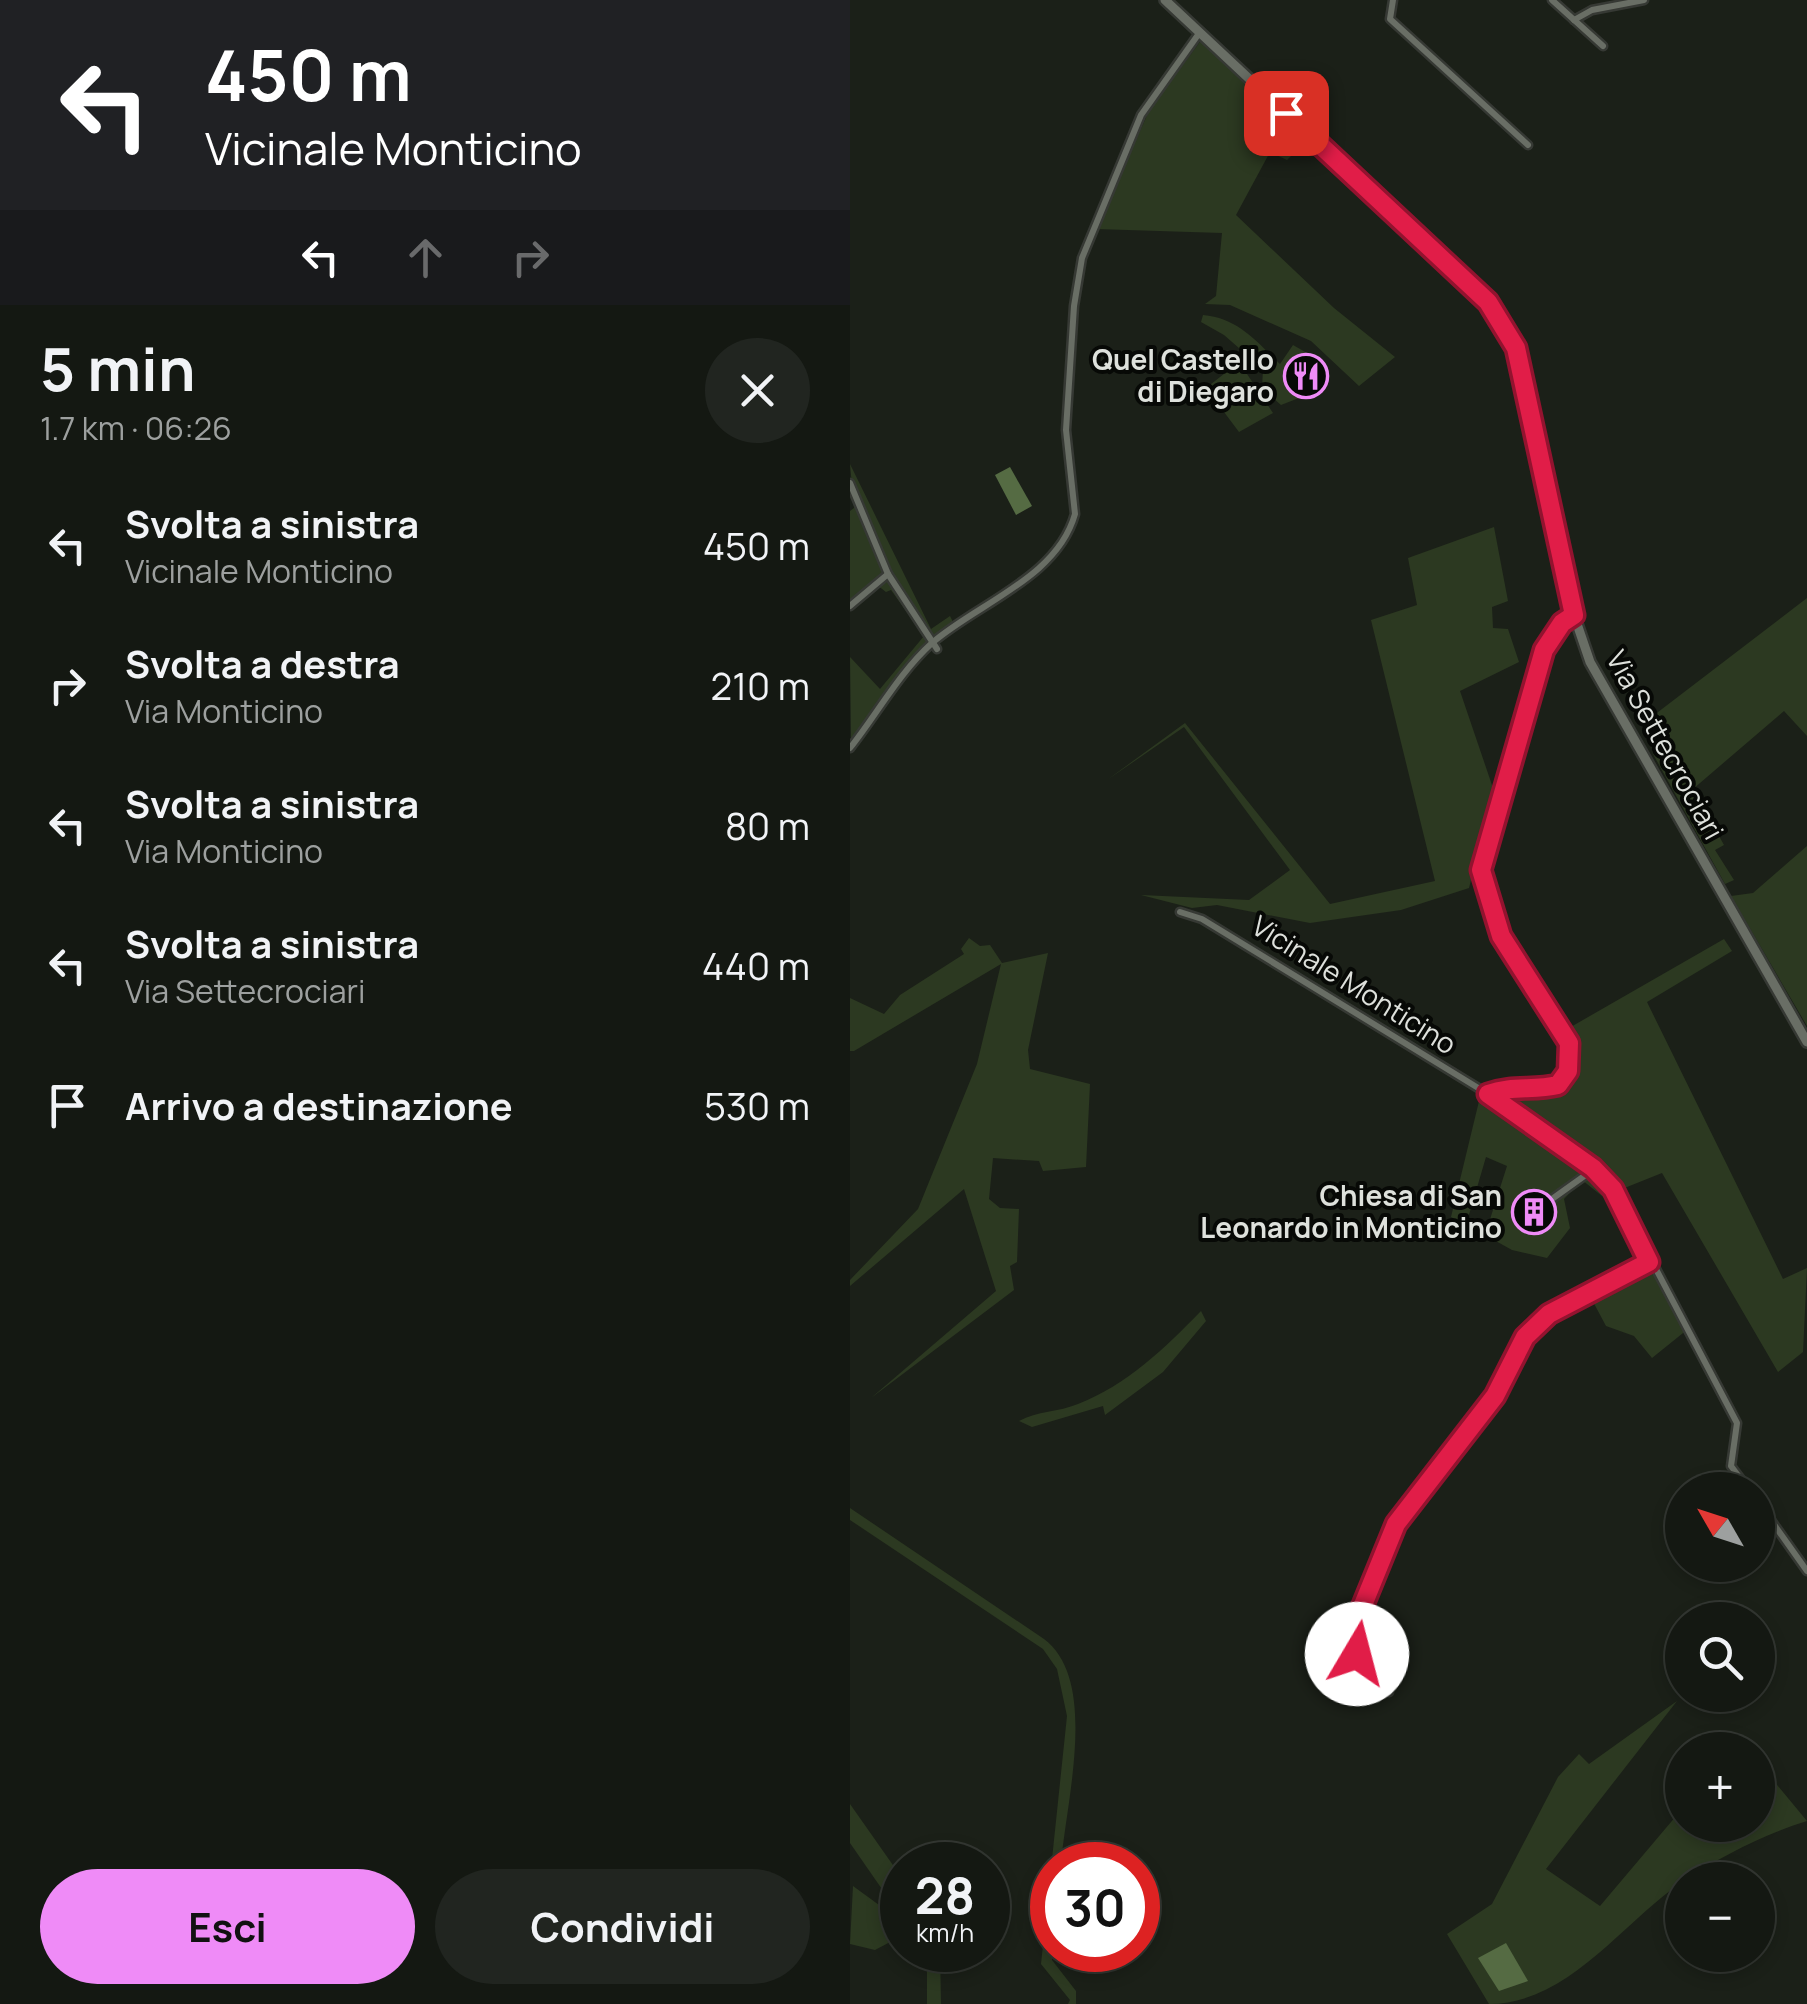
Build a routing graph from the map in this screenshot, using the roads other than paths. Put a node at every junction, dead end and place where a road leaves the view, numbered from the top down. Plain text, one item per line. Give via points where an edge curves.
1 (1165, 0) edge
2 (1393, 0) edge
3 (1552, 0) edge
4 (1644, 0) edge
5 (1574, 20) junction
6 (1200, 32) junction
7 (1603, 46) dead end
8 (1528, 145) dead end
9 (850, 482) edge
10 (888, 574) junction
11 (850, 606) edge
12 (1574, 615) junction
13 (934, 646) junction
14 (850, 748) edge
15 (1180, 912) dead end
16 (1807, 1042) edge
17 (1488, 1094) junction
18 (1614, 1191) junction
19 (1552, 1199) dead end
20 (1649, 1262) junction
21 (1736, 1472) edge
22 (1775, 1526) edge
23 (1807, 1571) edge
24 (1389, 1692) dead end

1 - 6 main road, Via Settecrociari
2 - 8 street via 1390,18
3 - 5 street
4 - 5 street
5 - 7 street
6 - 12 main road, Via Settecrociari via 1488,302 1516,348
6 - 13 street via 1141,115 1091,236 1074,306 1068,386 1071,527 1024,580
9 - 10 street
10 - 11 street
10 - 13 street
12 - 16 main road, Via Settecrociari via 1590,662
12 - 17 street via 1544,650 1481,870 1501,936 1569,1043 1568,1071 1558,1085 1518,1084
13 - 14 street
15 - 17 street, Vicinale Monticino via 1202,918
17 - 18 street, Vicinale Monticino via 1593,1168
18 - 19 street via 1587,1174
18 - 20 street, Vicinale Monticino
20 - 21 street, Vicinale Monticino via 1737,1423
20 - 24 street via 1537,1322 1495,1396 1406,1508 1354,1627 1362,1668
22 - 23 street

